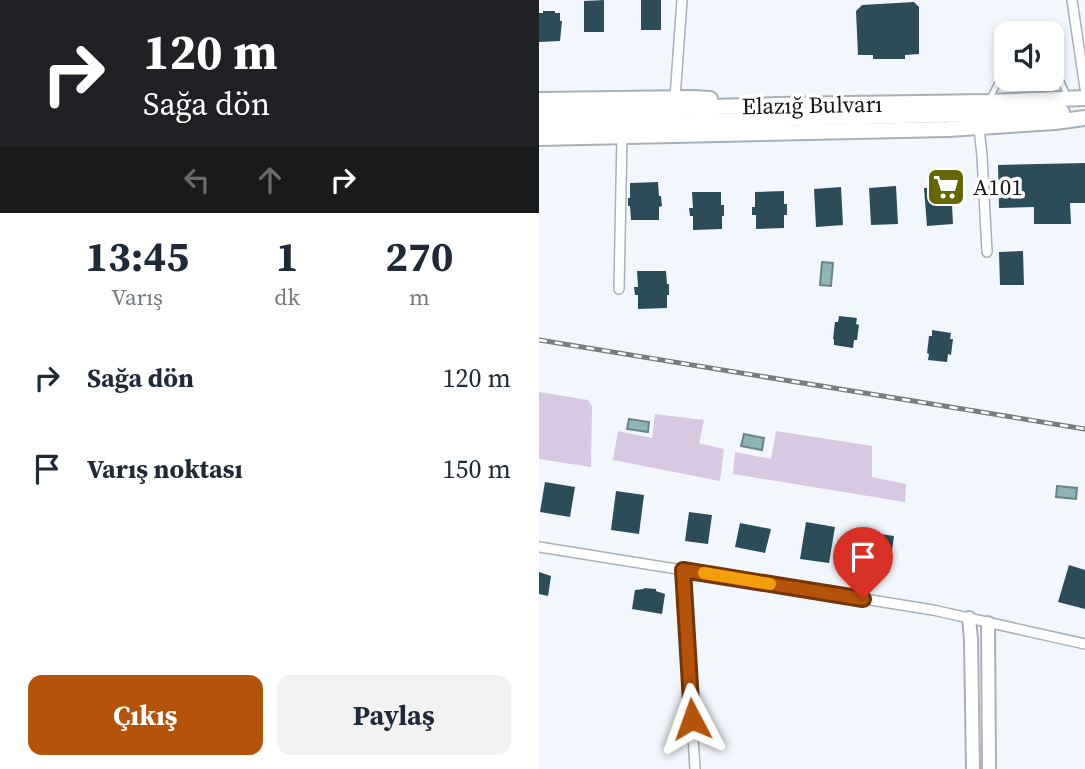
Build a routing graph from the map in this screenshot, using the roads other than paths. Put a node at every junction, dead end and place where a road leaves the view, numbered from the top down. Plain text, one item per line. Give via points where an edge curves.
1 (682, 0) edge
2 (1072, 0) edge
3 (1064, 88) edge
4 (1085, 88) edge
5 (994, 90) edge
6 (675, 98) junction
7 (1085, 98) edge
8 (1069, 99) junction
9 (539, 100) edge
10 (988, 102) junction
11 (777, 105) junction
12 (539, 112) edge
13 (1085, 112) edge
14 (1085, 118) edge
15 (539, 125) edge
16 (979, 127) junction
17 (622, 136) junction
18 (539, 138) edge
19 (987, 252) dead end
20 (619, 289) dead end
21 (539, 547) edge
22 (683, 570) junction
23 (969, 618) junction
24 (988, 623) junction
25 (1085, 644) edge
26 (695, 769) edge
27 (973, 769) edge
28 (989, 769) edge

1 - 6 street
2 - 4 street
3 - 8 lane
5 - 10 lane
6 - 9 highway
6 - 11 highway
7 - 8 highway, Elazığ Bulvarı
8 - 10 highway, Elazığ Bulvarı
10 - 11 highway, Elazığ Bulvarı
11 - 12 highway, Elazığ Bulvarı
13 - 15 highway, Elazığ Bulvarı
14 - 16 highway
16 - 17 highway
16 - 19 street
17 - 18 highway
17 - 20 street
21 - 22 street
22 - 23 street
22 - 26 street
23 - 24 street
23 - 27 main road
24 - 25 street
24 - 28 main road

